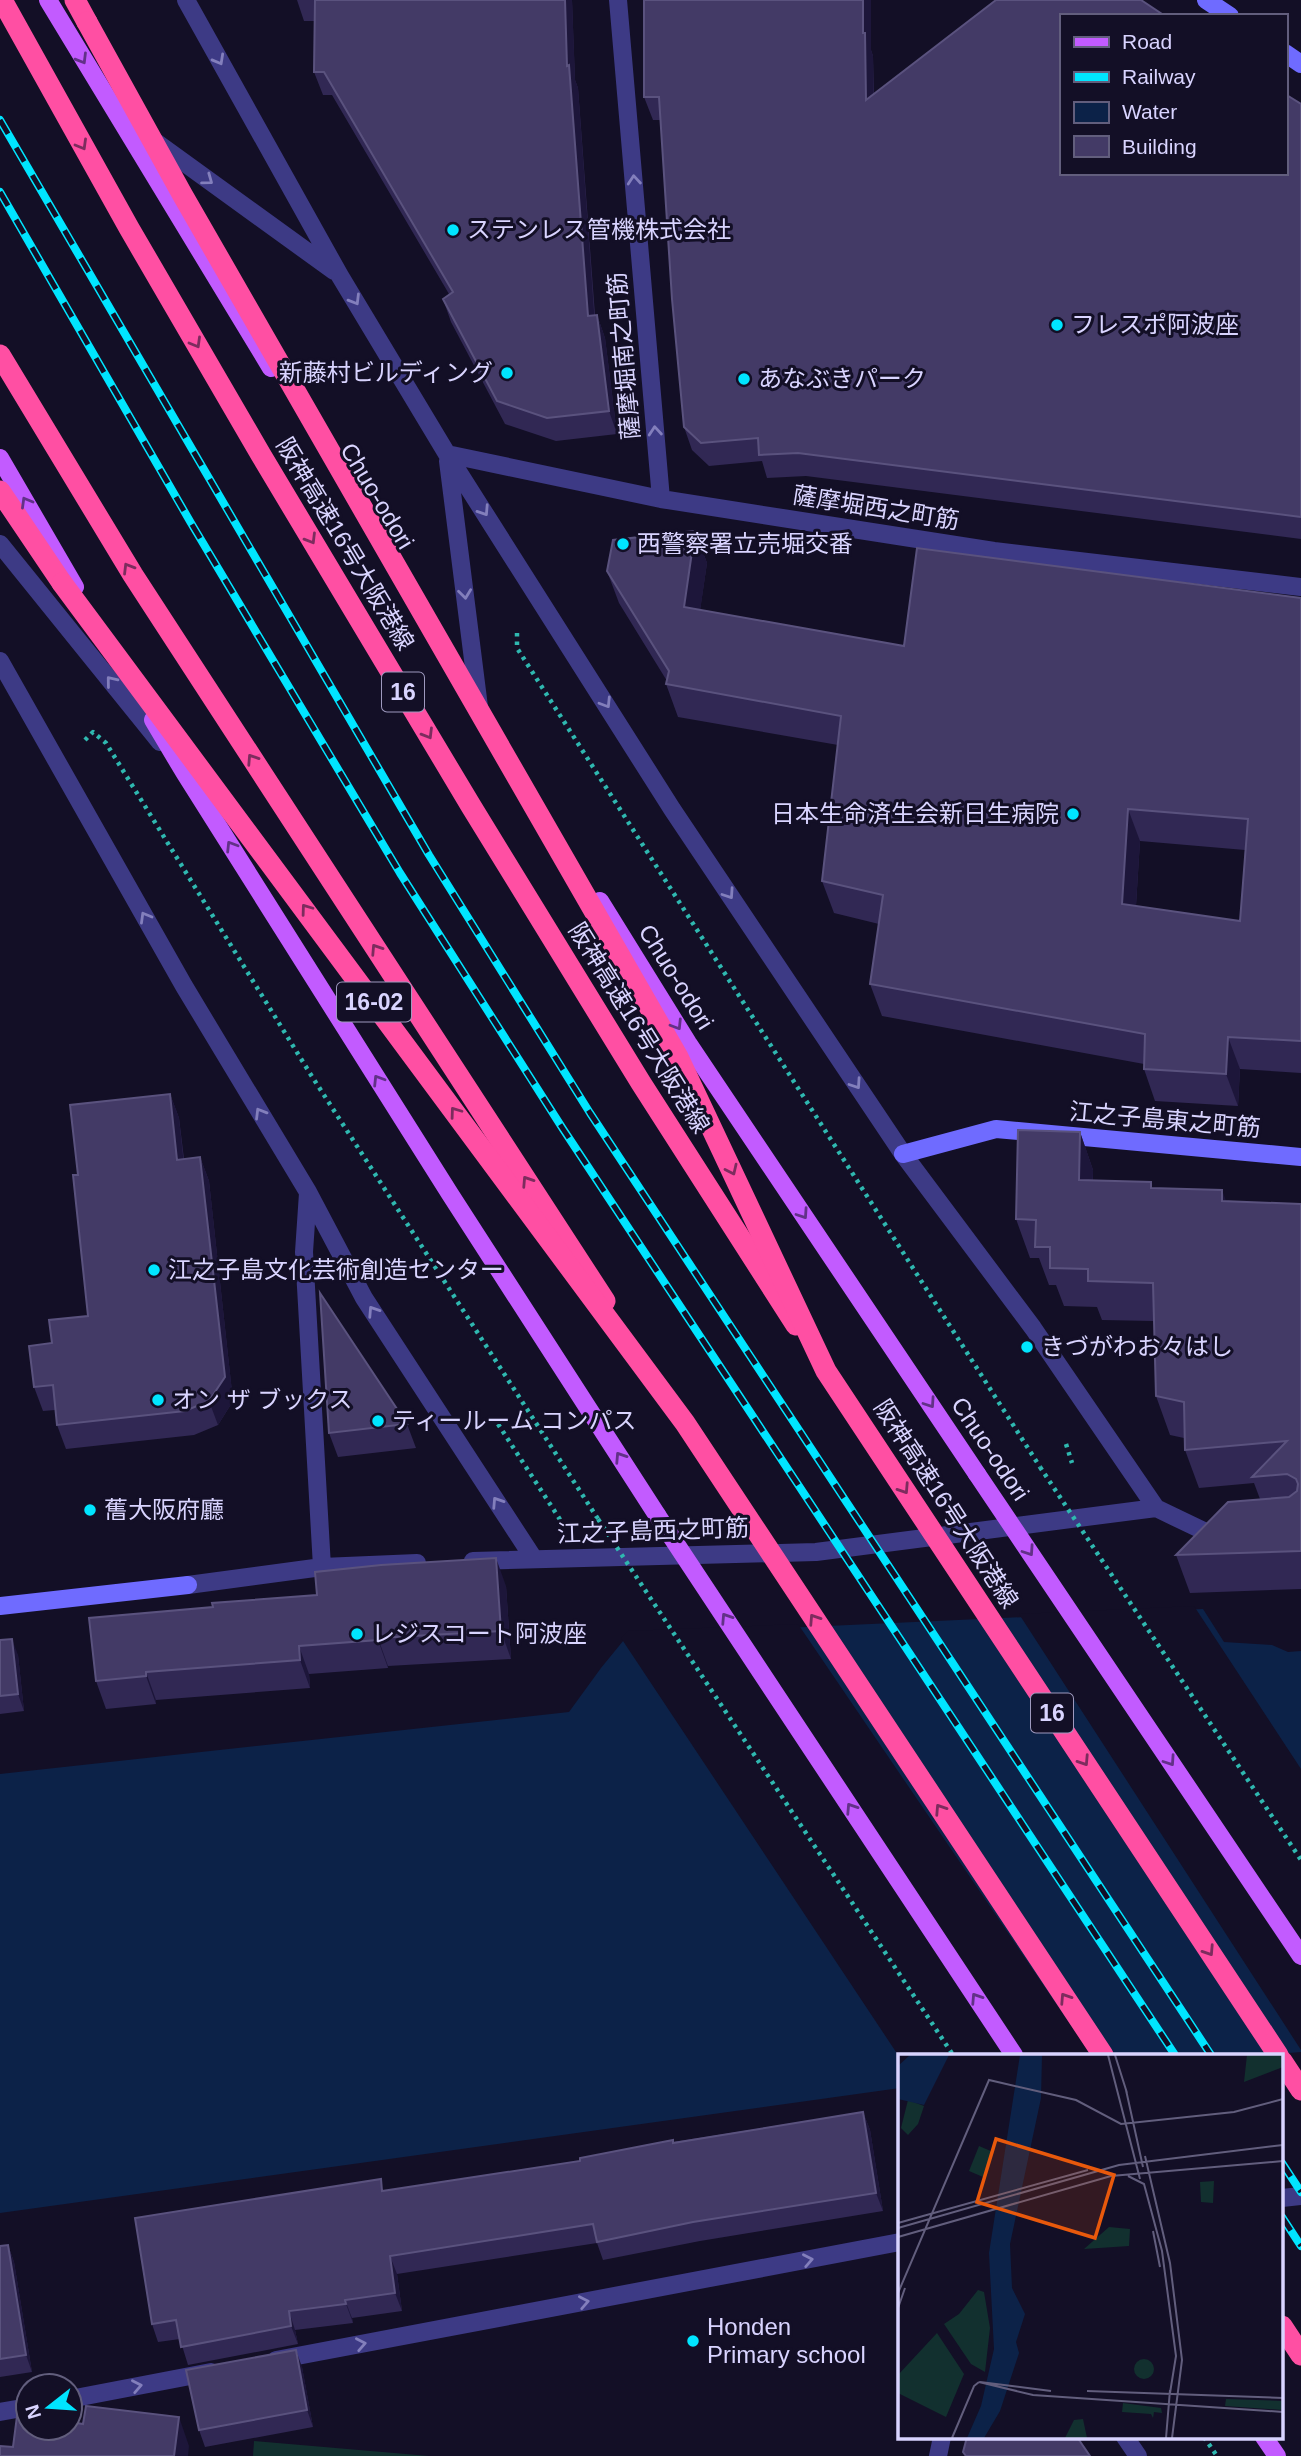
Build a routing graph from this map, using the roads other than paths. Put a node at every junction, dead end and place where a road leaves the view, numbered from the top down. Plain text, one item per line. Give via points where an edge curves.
1 (2, 0) edge
2 (48, 0) edge
3 (75, 0) edge
4 (186, 0) edge
5 (618, 0) edge
6 (1206, 0) edge
7 (1227, 14) edge
8 (113, 111) junction
9 (341, 276) junction
10 (0, 355) edge
11 (447, 454) junction
12 (0, 458) edge
13 (0, 491) edge
14 (661, 499) junction
15 (0, 544) edge
16 (1301, 587) edge
17 (0, 661) edge
18 (479, 708) junction
19 (184, 772) junction
20 (903, 1154) junction
21 (1301, 1157) edge
22 (308, 1192) junction
23 (826, 1371) junction
24 (685, 1423) junction
25 (1156, 1508) junction
26 (1247, 1528) edge
27 (534, 1559) junction
28 (454, 1562) edge
29 (428, 1563) edge
30 (323, 1567) junction
31 (0, 1605) edge
32 (1301, 1956) edge
33 (1013, 2054) edge
34 (1102, 2054) edge
35 (1277, 2054) edge
36 (1284, 2064) edge
37 (1301, 2090) edge
38 (898, 2242) edge
39 (1284, 2329) edge
40 (1301, 2355) edge
41 (261, 2363) edge
42 (233, 2368) edge
43 (84, 2396) edge
44 (942, 2438) edge
45 (1126, 2438) edge
46 (1265, 2438) edge
47 (938, 2456) edge
48 (1138, 2456) edge
49 (1277, 2456) edge

1 -> 23 highway, 阪神高速16号大阪港線 / 16, bridge via 254,443 471,806
2 -> 8 main road, Chuo-odori
3 -> 23 highway, 16, bridge via 678,1057
4 -> 9 street
14 -> 5 street, 薩摩堀南之町筋
6 - 7 street
8 -> 9 street
8 - 18 main road, Chuo-odori
9 -> 11 street
24 -> 10 highway, bridge via 133,575
11 - 14 street, 薩摩堀西之町筋
11 -> 18 street
11 -> 20 street via 672,809
19 -> 12 main road
24 -> 13 highway, 16-02, bridge via 62,583
14 - 16 street, 薩摩堀西之町筋 via 995,551
19 -> 15 street
22 -> 17 street via 184,986
18 -> 32 main road, Chuo-odori, bridge via 688,1043
33 -> 19 main road, bridge via 657,1515
20 - 21 street, 江之子島東之町筋 via 996,1129
20 - 25 street via 1033,1328
27 -> 22 street via 364,1298
22 - 30 street via 304,1252
23 -> 35 highway, 阪神高速16号大阪港線 / 16, bridge
34 -> 24 highway, bridge
25 - 26 street via 1206,1532
25 - 27 street, 江之子島西之町筋 via 816,1552
27 - 28 street, 江之子島西之町筋
29 - 30 street
30 - 31 street
36 - 37 highway
41 -> 38 street
39 - 40 highway
43 -> 42 street
44 - 47 street
45 - 48 street
46 - 49 main road

